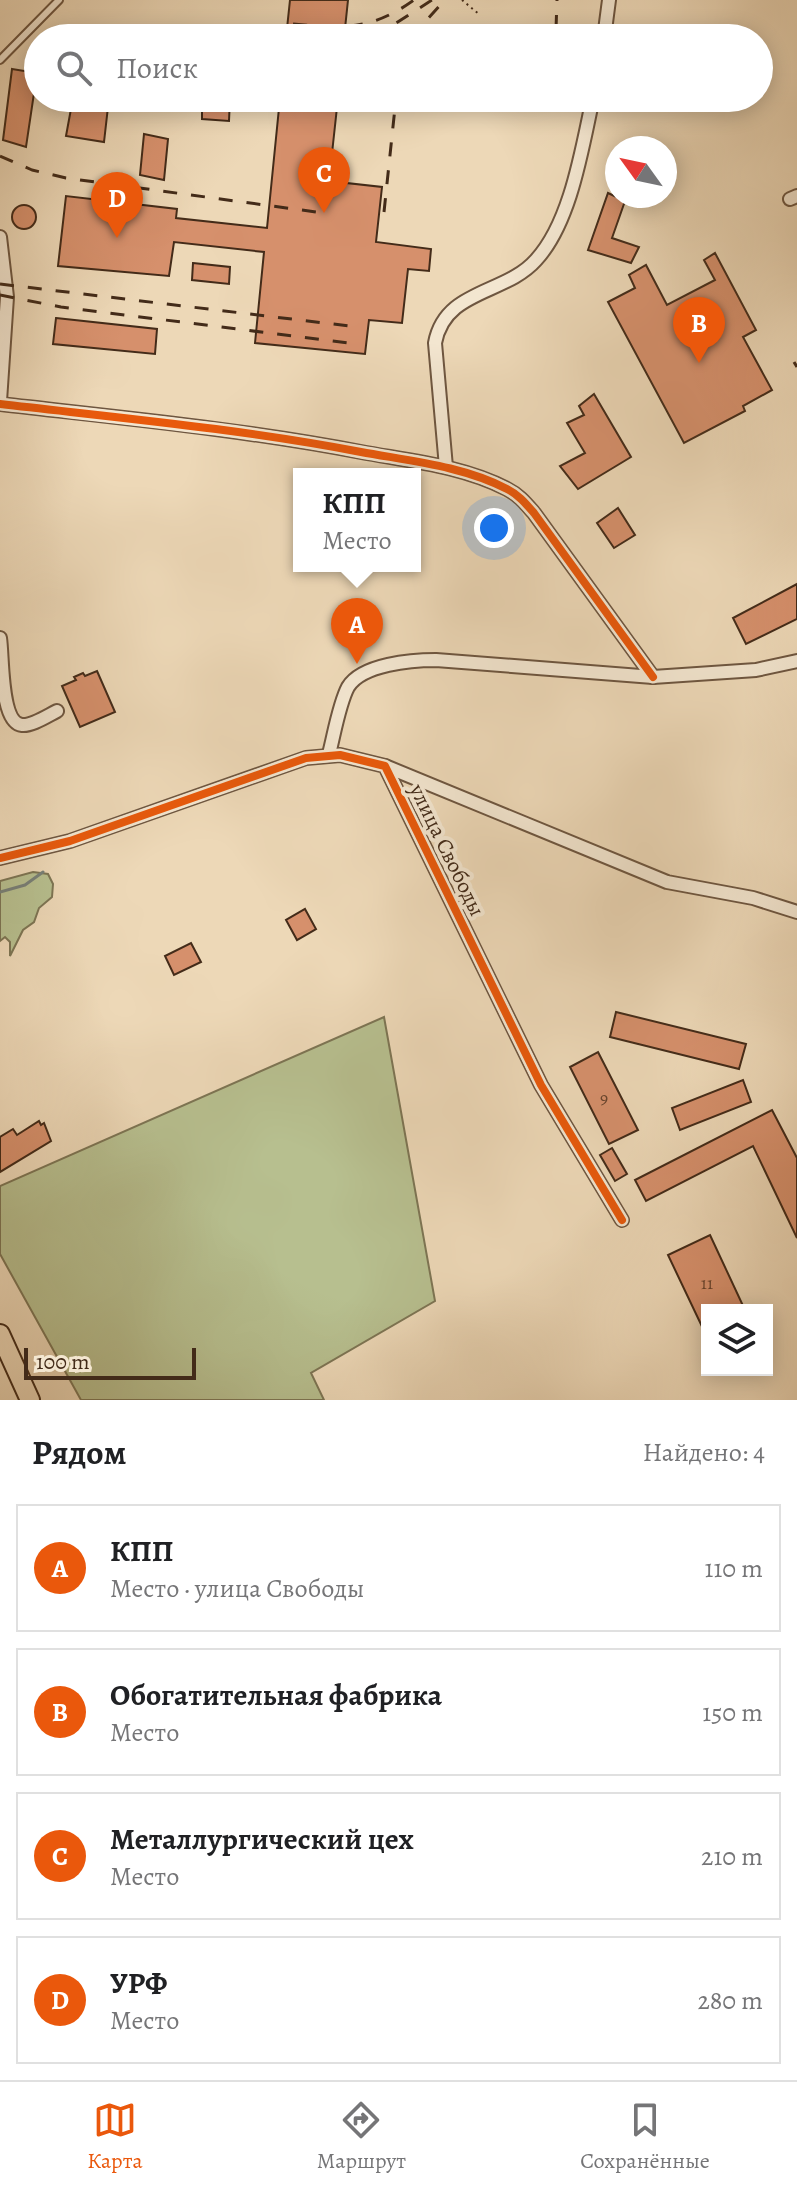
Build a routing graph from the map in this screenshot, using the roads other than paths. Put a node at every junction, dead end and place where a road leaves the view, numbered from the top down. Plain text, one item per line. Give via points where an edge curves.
1 (59, 0) edge
2 (609, 0) edge
3 (35, 24) edge
4 (606, 24) edge
5 (24, 36) edge
6 (0, 60) edge
7 (590, 112) edge
8 (0, 237) edge
9 (0, 402) edge
10 (446, 467) junction
11 (0, 638) edge
12 (797, 661) edge
13 (653, 677) junction
14 (57, 711) dead end
15 (329, 754) junction
16 (385, 766) junction
17 (0, 858) edge
18 (753, 898) junction
19 (797, 912) edge
20 (797, 922) edge
21 (622, 1220) dead end
22 (0, 1334) edge
23 (30, 1400) edge

1 - 3 lane
2 - 4 street
5 - 6 lane
7 - 10 street via 569,194 545,249 524,271 458,304 436,335
8 - 9 street via 7,297
9 - 10 street via 278,436
10 - 13 street via 499,485 525,502
11 - 14 street via 6,709 12,720 28,725
12 - 13 street via 756,670
13 - 15 street via 403,661 350,685
15 - 16 street, улица Свободы
15 - 17 street, улица Свободы via 70,841
16 - 18 street via 667,882
16 - 21 street, улица Свободы via 541,1085
18 - 19 street
18 - 20 street
22 - 23 main road

